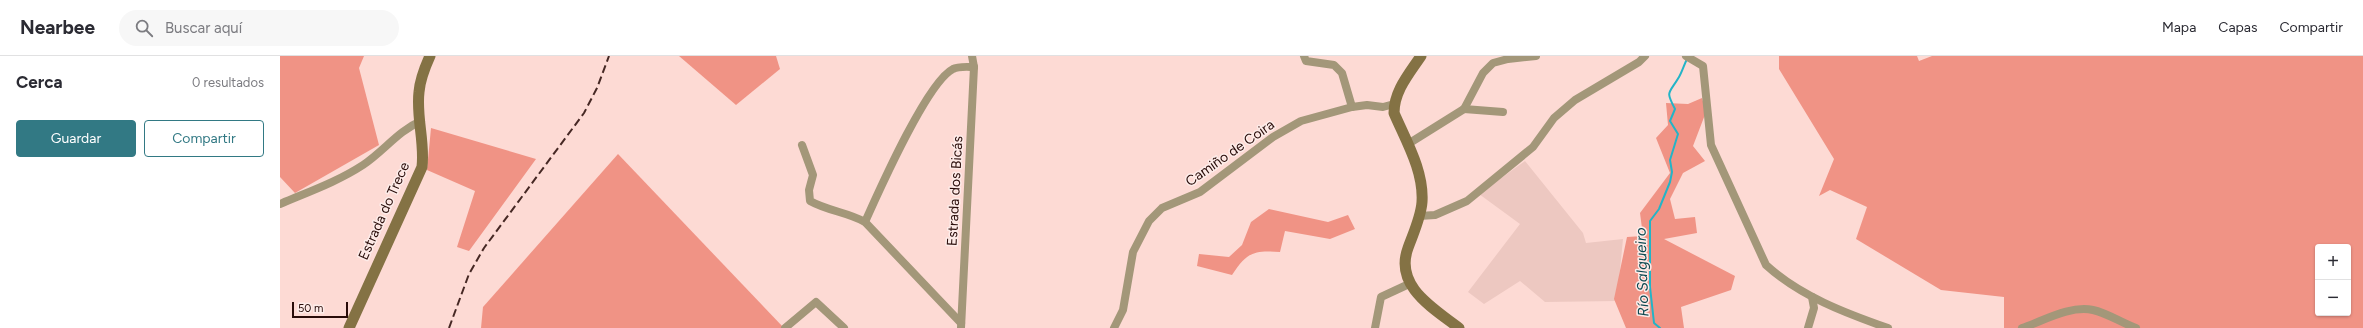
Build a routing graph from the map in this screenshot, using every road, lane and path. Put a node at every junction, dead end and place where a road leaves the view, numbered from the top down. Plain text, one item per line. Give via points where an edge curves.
1 (430, 56) edge
2 (972, 56) edge
3 (1304, 56) edge
4 (1421, 56) edge
5 (1536, 56) edge
6 (1645, 56) edge
7 (1686, 56) edge
8 (974, 67) junction
9 (1394, 104) junction
10 (1352, 107) junction
11 (1464, 109) junction
12 (1503, 112) dead end
13 (421, 121) junction
14 (1408, 144) junction
15 (802, 145) dead end
16 (280, 204) edge
17 (1419, 216) junction
18 (865, 222) junction
19 (1409, 284) junction
20 (1812, 297) junction
21 (961, 326) edge
22 (349, 328) edge
23 (785, 328) edge
24 (844, 328) edge
25 (1114, 328) edge
26 (1375, 328) edge
27 (1459, 328) edge
28 (1808, 328) edge
29 (1888, 328) edge
30 (2022, 328) edge
31 (2136, 328) edge

1 - 13 street, Estrada do Trece via 418,92
2 - 8 street, Estrada dos Bicás
3 - 10 street via 1306,61 1334,65 1342,73
4 - 9 street via 1397,94
5 - 11 street via 1493,63 1483,73
6 - 17 street via 1575,100 1554,118 1533,147 1467,201 1435,216
7 - 20 street via 1702,66 1711,145 1766,265 1775,274
8 - 18 street via 954,68 942,77 903,141
8 - 21 street, Estrada dos Bicás
9 - 10 street, Camiño de Coira via 1383,108 1368,105
9 - 14 street via 1394,113
10 - 25 street, Camiño de Coira via 1301,121 1273,137 1200,192 1162,208 1149,221 1133,252 1123,310
11 - 12 street
11 - 14 street
13 - 16 street via 407,127 364,164 333,182
13 - 22 street, Estrada do Trece via 422,167
14 - 17 street via 1421,178 1422,202
15 - 18 street via 813,175 809,190 810,202 822,208 851,214
17 - 19 street via 1407,251
18 - 21 street
19 - 26 street via 1381,297
19 - 27 street via 1422,300
20 - 28 street via 1814,308
20 - 29 street
23 - 24 street via 816,302
30 - 31 street via 2068,312 2094,310

